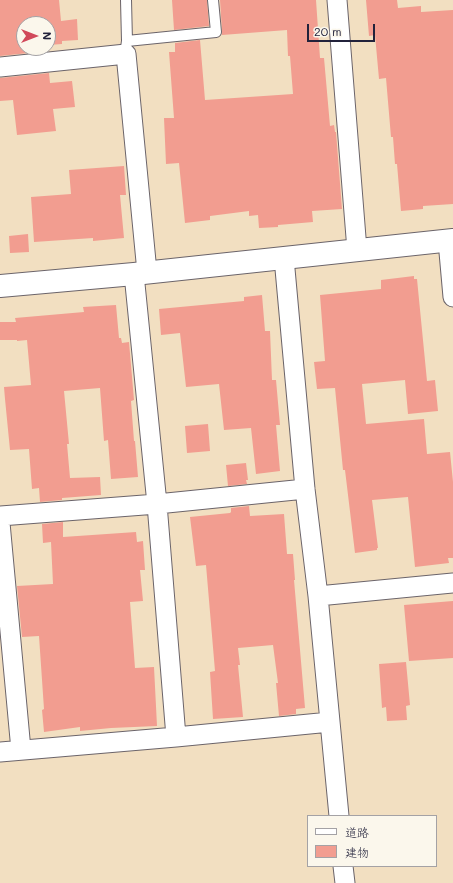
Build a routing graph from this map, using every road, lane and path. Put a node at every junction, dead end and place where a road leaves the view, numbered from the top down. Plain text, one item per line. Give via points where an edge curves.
1 (126, 0) edge
2 (213, 0) edge
3 (337, 0) edge
4 (126, 47) junction
5 (0, 67) edge
6 (451, 240) edge
7 (357, 250) junction
8 (284, 258) junction
9 (140, 273) junction
10 (0, 286) edge
11 (453, 297) edge
12 (305, 489) junction
13 (157, 504) junction
14 (0, 516) edge
15 (0, 523) edge
16 (453, 583) edge
17 (318, 596) junction
18 (330, 722) junction
19 (176, 737) junction
20 (21, 750) junction
21 (0, 752) edge
22 (338, 815) edge
23 (343, 867) edge
24 (345, 883) edge

1 - 4 lane
2 - 4 lane via 216,32
3 - 7 street
4 - 5 street
4 - 9 street
6 - 7 street
6 - 11 street
7 - 8 street
8 - 9 street
8 - 12 street
9 - 10 street
9 - 13 street
12 - 13 street
12 - 17 street
13 - 14 street
13 - 19 street
15 - 20 street
16 - 17 street
17 - 18 street
18 - 19 street
18 - 22 street
19 - 20 street
20 - 21 street
23 - 24 street

